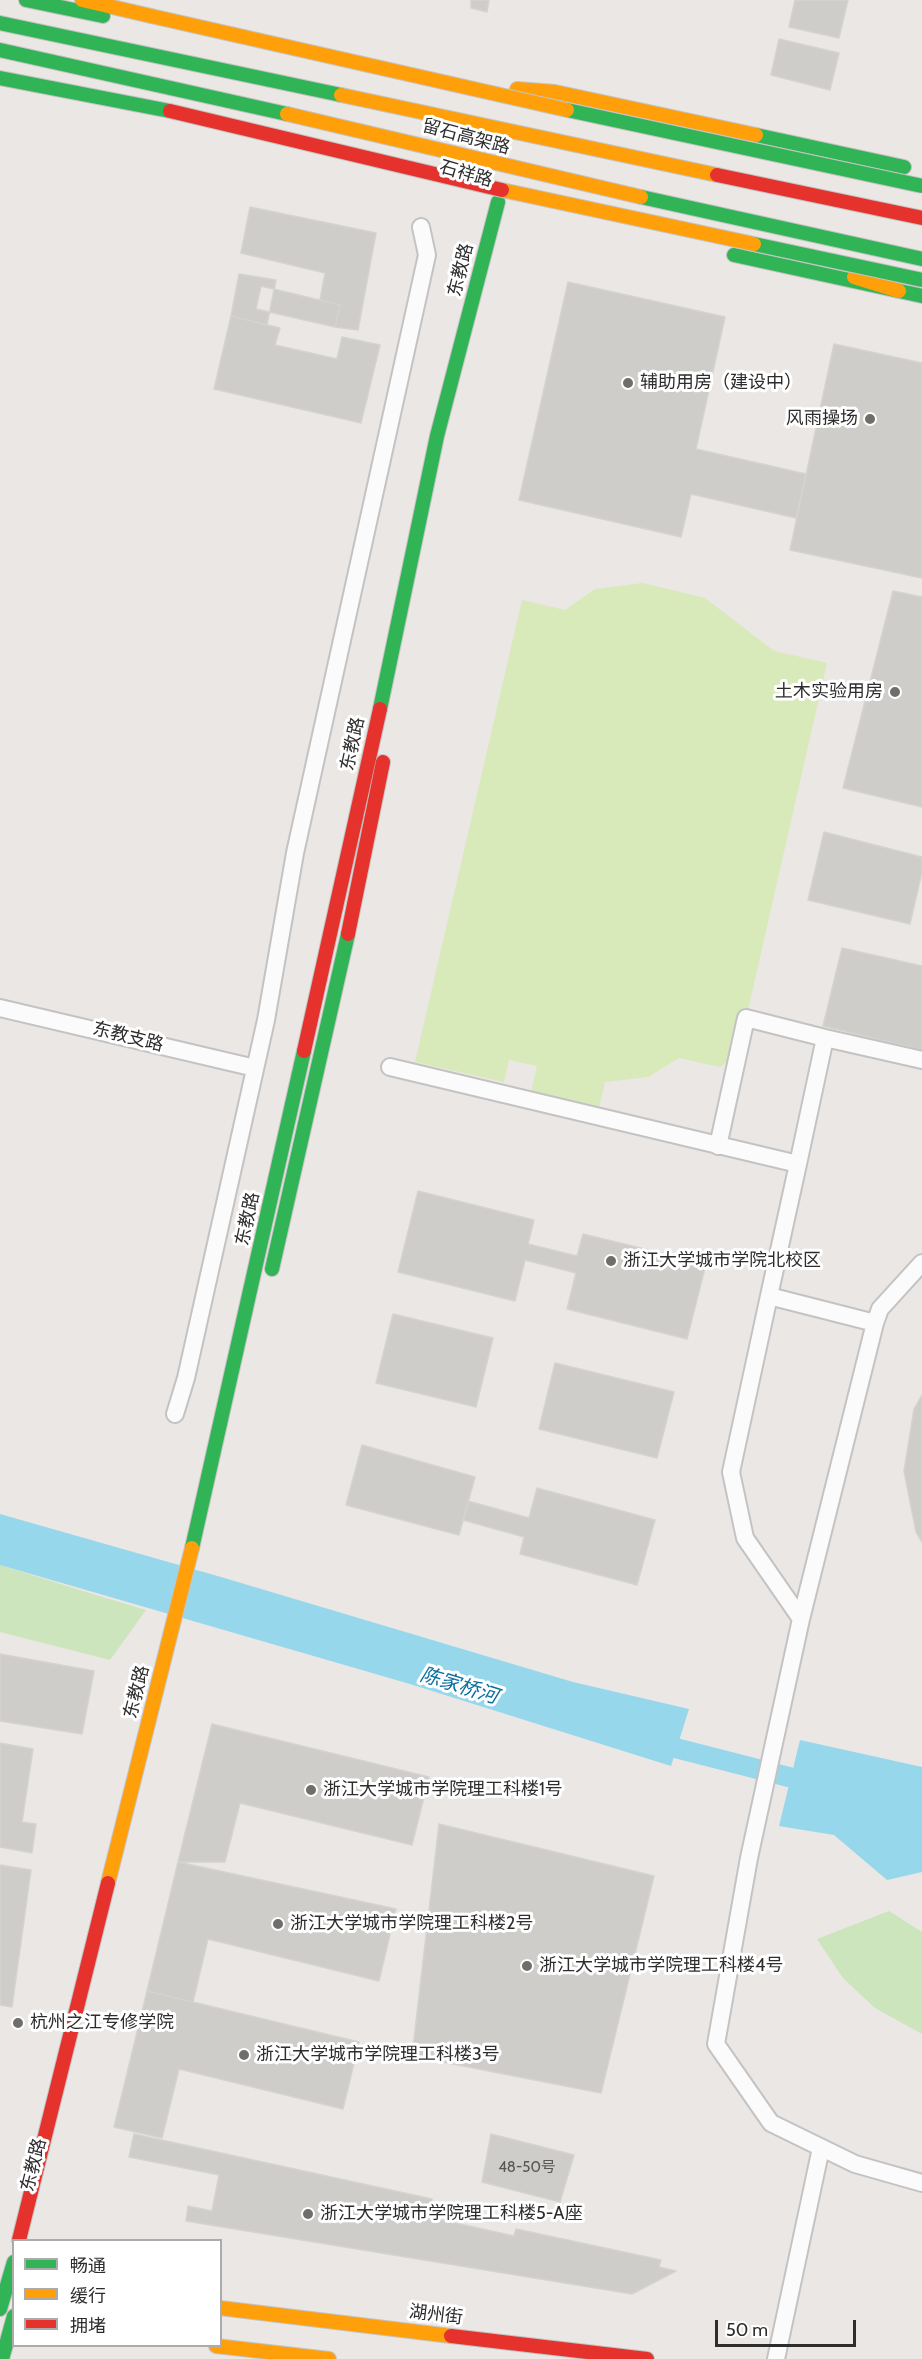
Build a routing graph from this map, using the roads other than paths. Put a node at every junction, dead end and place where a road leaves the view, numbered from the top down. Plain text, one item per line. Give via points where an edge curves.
1 (26, 0) edge
2 (82, 0) edge
3 (0, 23) edge
4 (0, 50) edge
5 (0, 78) edge
6 (0, 86) edge
7 (462, 121) junction
8 (717, 160) dead end
9 (876, 161) junction
10 (740, 163) dead end
11 (922, 171) edge
12 (526, 172) junction
13 (922, 186) edge
14 (503, 203) junction
15 (561, 217) dead end
16 (922, 218) edge
17 (421, 227) dead end
18 (724, 253) dead end
19 (922, 259) edge
20 (922, 280) edge
21 (899, 291) junction
22 (922, 296) edge
23 (0, 1008) edge
24 (825, 1038) junction
25 (922, 1060) edge
26 (390, 1067) dead end
27 (255, 1068) junction
28 (718, 1146) junction
29 (798, 1164) junction
30 (922, 1263) edge
31 (268, 1284) dead end
32 (769, 1296) junction
33 (875, 1323) junction
34 (175, 1414) dead end
35 (212, 1526) dead end
36 (801, 1619) junction
37 (164, 1686) junction
38 (821, 2148) junction
39 (922, 2183) edge
40 (39, 2217) dead end
41 (20, 2239) edge
42 (12, 2268) edge
43 (7, 2283) edge
44 (0, 2308) edge
45 (222, 2308) edge
46 (10, 2320) edge
47 (222, 2347) edge
48 (2, 2359) edge
49 (329, 2359) edge
50 (646, 2359) edge
51 (776, 2359) edge

1 - 9 main road via 400,80 555,92
2 - 13 main road, bridge via 540,105
3 - 7 main road, 留石高架路
4 - 12 main road, 留石高架路 via 424,144
5 - 20 main road, bridge via 170,111 501,190
6 - 14 main road, 石祥路 via 372,167
7 - 8 main road via 537,126
7 - 16 main road, 留石高架路
9 - 10 main road
9 - 11 main road
12 - 19 main road, 留石高架路
12 - 21 main road
14 - 15 main road, 石祥路
14 - 31 main road, 东教路 via 347,939
14 - 37 main road, 东教路 via 437,436
17 - 27 street via 427,255 295,853
18 - 21 main road
21 - 22 main road
23 - 27 street, 东教支路
24 - 25 street
24 - 28 street via 746,1018
24 - 29 street
26 - 28 street
27 - 34 street
28 - 29 street
29 - 32 street
30 - 33 street via 880,1309
32 - 33 street
32 - 36 street via 731,1472 745,1538
33 - 36 street
35 - 37 main road, 东教路
36 - 38 street via 749,1858 716,2044 771,2124
37 - 40 main road, 东教路
37 - 41 main road, 东教路
38 - 39 street via 855,2164
38 - 51 street
42 - 43 main road
43 - 44 main road
45 - 50 main road, 湖州街
46 - 48 main road
47 - 49 main road

